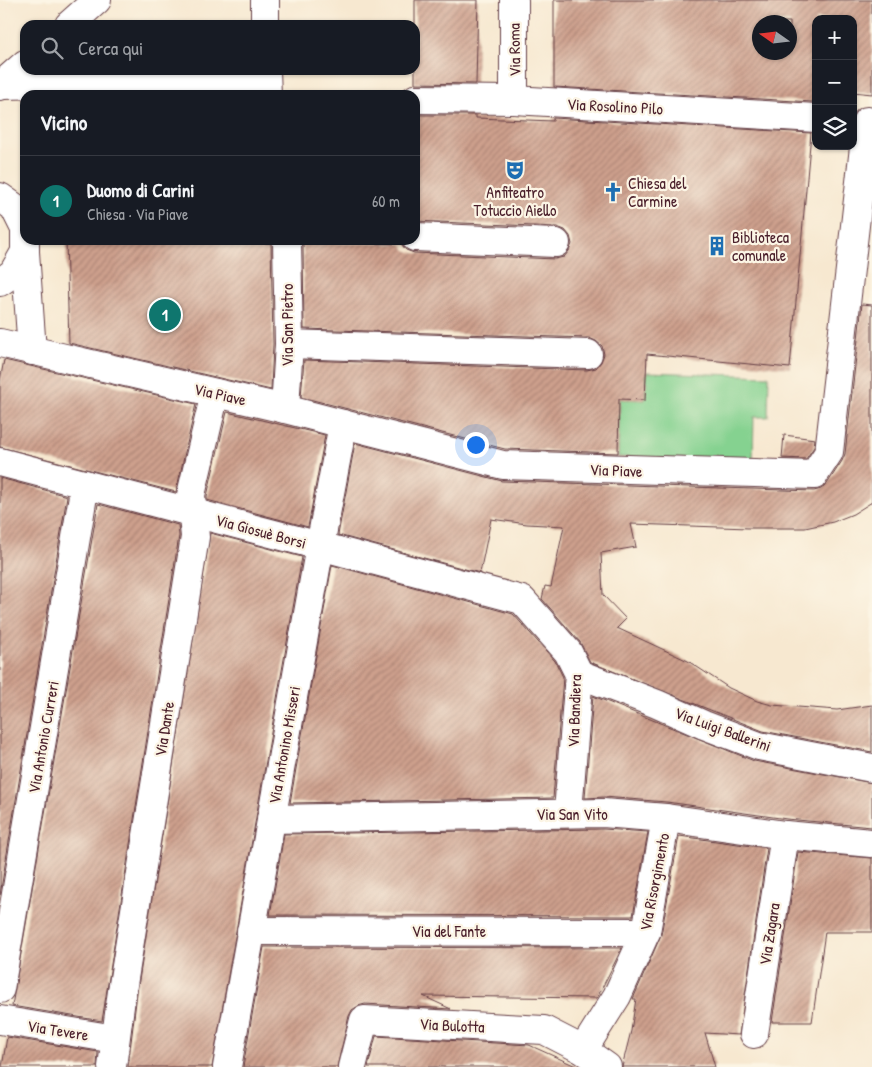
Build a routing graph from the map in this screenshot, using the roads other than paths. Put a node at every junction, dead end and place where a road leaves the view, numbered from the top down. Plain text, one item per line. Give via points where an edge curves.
1 (96, 0) edge
2 (265, 0) edge
3 (514, 0) edge
4 (74, 20) edge
5 (265, 20) edge
6 (20, 69) edge
7 (267, 82) edge
8 (1, 86) edge
9 (420, 99) edge
10 (514, 100) junction
11 (812, 118) edge
12 (864, 121) edge
13 (0, 179) edge
14 (7, 202) edge
15 (20, 222) edge
16 (420, 238) edge
17 (556, 243) dead end
18 (24, 245) edge
19 (287, 245) edge
20 (862, 248) edge
21 (24, 252) junction
22 (0, 282) edge
23 (0, 344) edge
24 (289, 344) junction
25 (32, 350) junction
26 (588, 354) dead end
27 (215, 393) junction
28 (285, 409) junction
29 (343, 424) junction
30 (0, 462) edge
31 (85, 484) junction
32 (193, 513) junction
33 (320, 546) junction
34 (522, 600) joint
35 (579, 674) junction
36 (872, 768) edge
37 (568, 812) junction
38 (666, 818) junction
39 (271, 819) junction
40 (784, 835) junction
41 (871, 843) edge
42 (251, 930) junction
43 (646, 932) junction
44 (0, 989) edge
45 (0, 1020) edge
46 (754, 1034) dead end
47 (115, 1039) junction
48 (583, 1050) junction
49 (112, 1067) edge
50 (227, 1067) edge
51 (352, 1067) edge
52 (607, 1067) edge

1 - 4 street
2 - 5 street
3 - 10 street, Via Roma
6 - 8 street
7 - 8 street
9 - 10 street, Via Rosolino Pilo
10 - 11 street, Via Rosolino Pilo
12 - 20 street, Via Piave
13 - 14 street
14 - 15 street
16 - 17 street
18 - 21 street
19 - 24 street, Via San Pietro
20 - 29 street, Via Piave via 829,452 814,475 502,465
21 - 22 street via 13,273
21 - 25 street
23 - 25 street, Via Piave
24 - 26 street
24 - 28 street, Via San Pietro
25 - 27 street, Via Piave
27 - 28 street, Via Piave
27 - 32 street, Via Dante via 191,494
28 - 29 street, Via Piave
29 - 33 street, Via Antonino Misseri
30 - 31 street, Via Giosuè Borsi
31 - 32 street, Via Giosuè Borsi
31 - 44 street, Via Antonio Curreri
32 - 33 street, Via Giosuè Borsi
32 - 47 street, Via Dante via 195,537
33 - 34 street, Via Giosuè Borsi
33 - 39 street, Via Antonino Misseri
34 - 35 street, Via Bandiera via 568,652
35 - 36 street, Via Luigi Ballerini via 759,746
35 - 37 street, Via Bandiera
37 - 38 street, Via San Vito
37 - 39 street, Via San Vito
38 - 40 street, Via San Vito
38 - 43 street, Via Risorgimento
39 - 42 street, Via Antonino Misseri
40 - 41 street, Via San Vito
40 - 46 street, Via Zagara
42 - 43 street, Via del Fante
42 - 50 street, Via Antonino Misseri
43 - 48 street, Via Risorgimento via 617,996
45 - 47 street, Via Tevere
47 - 49 street, Via Dante
48 - 51 street, Via Bulotta via 544,1030 364,1020
48 - 52 street

